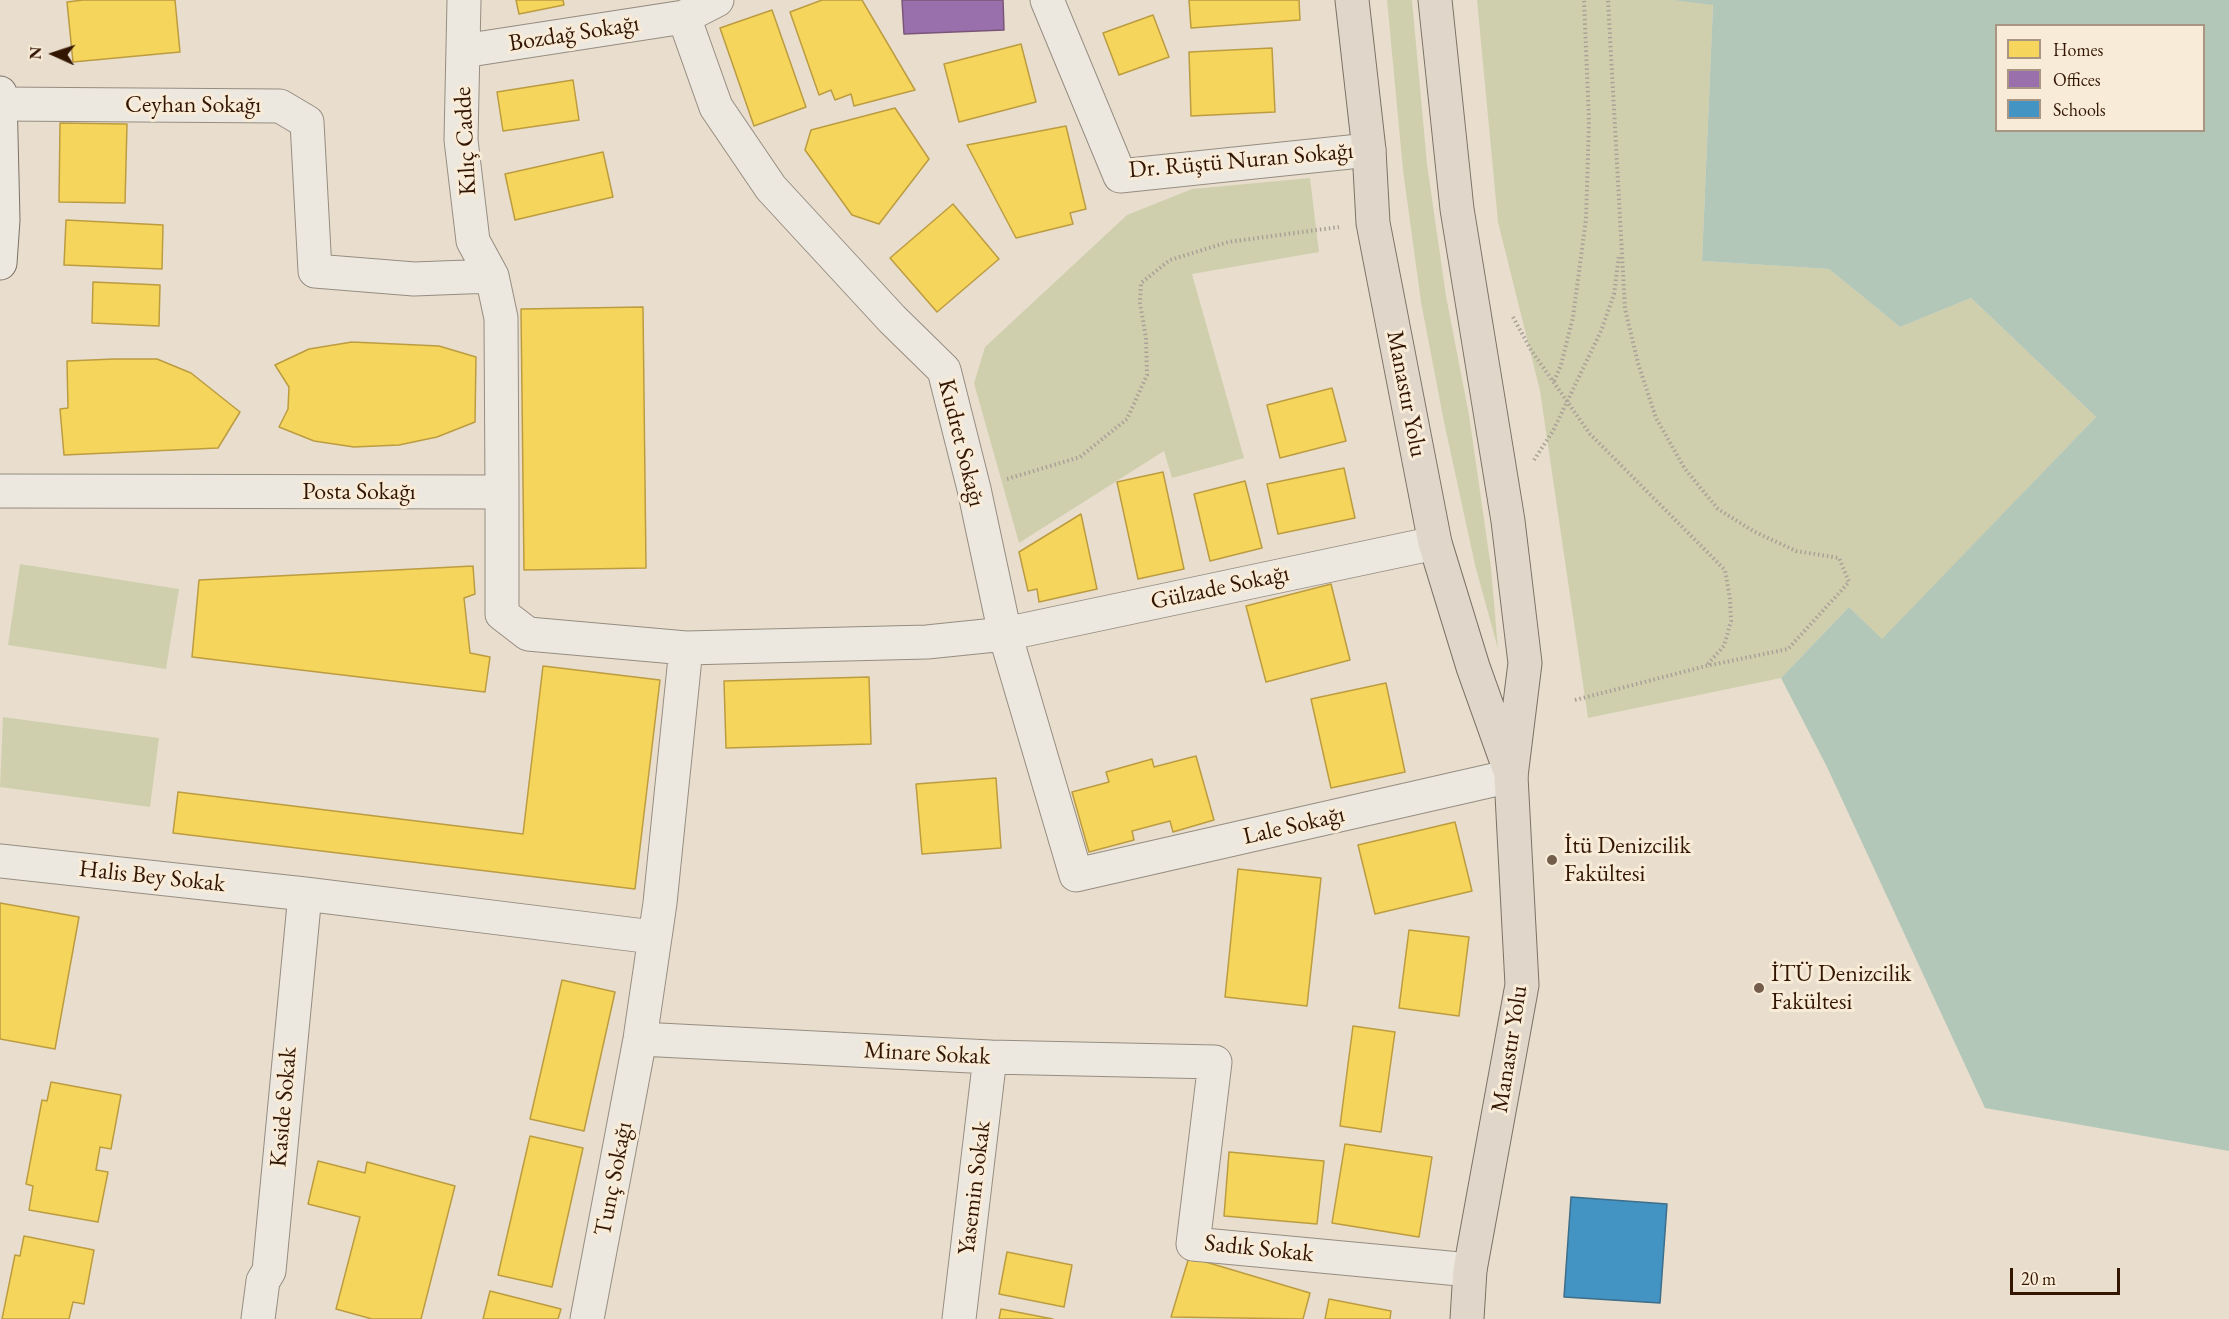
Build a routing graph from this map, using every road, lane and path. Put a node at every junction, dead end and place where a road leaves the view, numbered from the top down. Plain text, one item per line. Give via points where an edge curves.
1 (464, 0) edge
2 (717, 0) edge
3 (1047, 0) edge
4 (1352, 0) edge
5 (1435, 0) edge
6 (1584, 0) edge
7 (1608, 0) edge
8 (684, 17) junction
9 (464, 51) junction
10 (0, 100) edge
11 (1369, 150) junction
12 (1374, 223) junction
13 (1620, 245) junction
14 (0, 263) edge
15 (492, 276) junction
16 (1510, 313) dead end
17 (1554, 382) junction
18 (1568, 402) junction
19 (1534, 461) dead end
20 (974, 489) junction
21 (0, 491) edge
22 (502, 492) junction
23 (1435, 543) junction
24 (1005, 634) junction
25 (686, 648) junction
26 (1706, 666) junction
27 (1575, 700) dead end
28 (1511, 776) junction
29 (0, 861) edge
30 (1076, 875) joint
31 (305, 894) junction
32 (653, 937) junction
33 (640, 1039) junction
34 (990, 1057) junction
35 (1215, 1062) joint
36 (1470, 1270) junction
37 (258, 1319) edge
38 (587, 1319) edge
39 (959, 1319) edge
40 (1467, 1319) edge

1 - 9 street, Kılıç Cadde
2 - 8 street, Bozdağ Sokağı
3 - 11 street, Dr. Rüştü Nuran Sokağı via 1120,176
4 - 11 main road, Manastır Yolu
5 - 28 main road, Manastır Yolu via 1457,209 1508,521 1525,663
6 - 17 path via 1589,121 1586,219 1573,317
7 - 13 path
8 - 9 street, Bozdağ Sokağı
8 - 20 street, Kudret Sokağı via 716,107 771,188 944,370
9 - 15 street, Kılıç Cadde via 461,140 473,241
10 - 14 street
10 - 15 street, Ceyhan Sokağı via 280,106 307,122 315,271 414,279
11 - 12 main road, Manastır Yolu
12 - 20 path via 1228,242 1170,260 1141,283 1147,375 1127,418 1080,457
12 - 23 main road, Manastır Yolu
13 - 18 path via 1611,303
13 - 26 path via 1625,309 1638,363 1656,418 1685,469 1718,509 1796,551 1839,558 1849,582 1788,649
15 - 22 street via 501,318
16 - 17 path
17 - 18 path
18 - 19 path
18 - 26 path via 1590,434 1725,570 1731,621 1724,646
20 - 24 street, Kudret Sokağı
21 - 22 street, Posta Sokağı
22 - 25 street, Gülzade Sokağı via 502,614 528,634
23 - 24 street, Gülzade Sokağı
23 - 28 main road, Manastır Yolu
24 - 25 street, Gülzade Sokağı via 927,642
24 - 30 street, Kudret Sokağı
25 - 32 street, Tunç Sokağı via 660,903
26 - 27 path
28 - 30 street, Lale Sokağı
28 - 36 main road, Manastır Yolu via 1522,985
29 - 31 street, Halis Bey Sokak
31 - 32 street, Halis Bey Sokak
31 - 37 street, Kaside Sokak via 269,1271 263,1281
32 - 33 street, Tunç Sokağı
33 - 34 street, Minare Sokak
33 - 38 street, Tunç Sokağı
34 - 35 street, Minare Sokak
34 - 39 street, Yasemin Sokak
35 - 36 street, Sadık Sokak via 1193,1244
36 - 40 main road, Manastır Yolu

